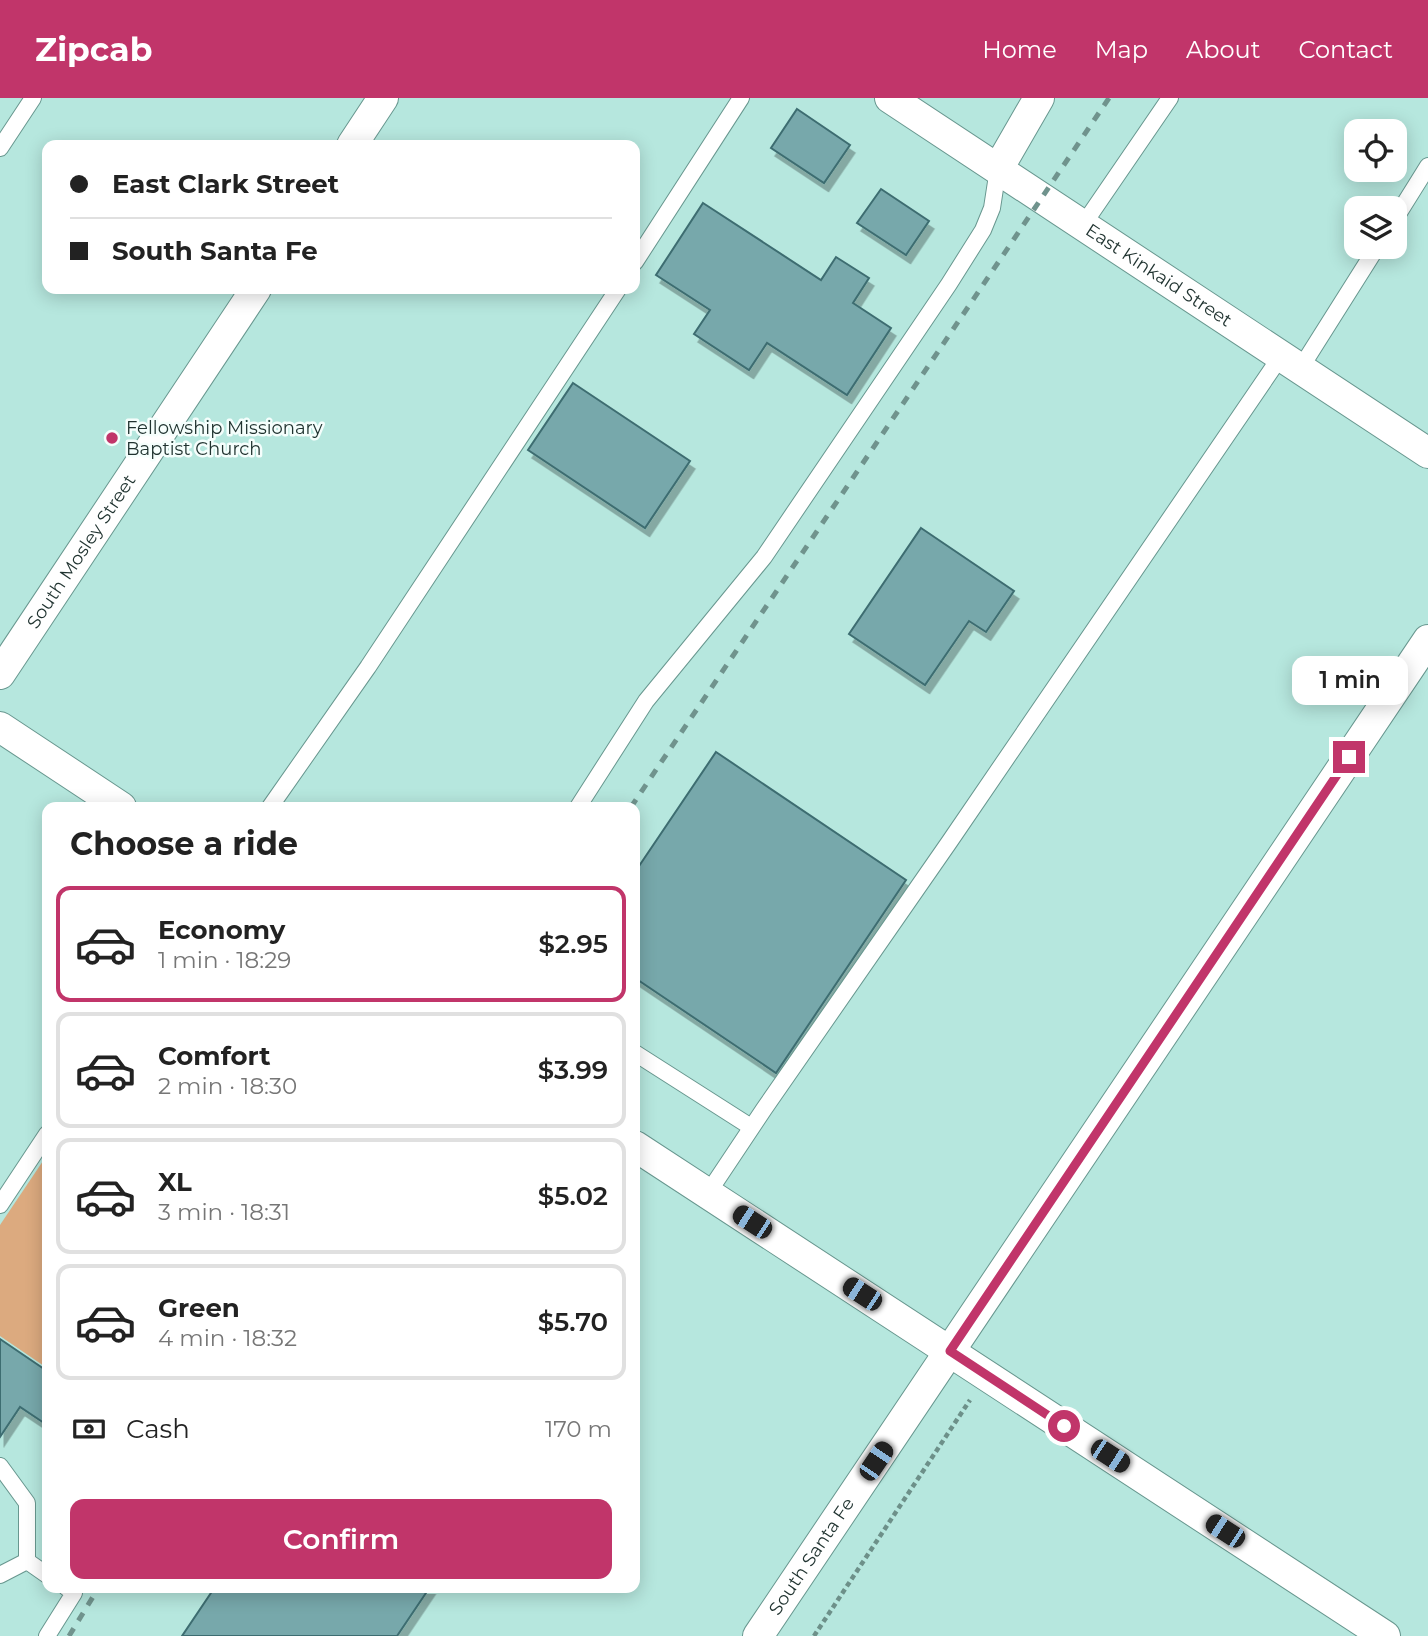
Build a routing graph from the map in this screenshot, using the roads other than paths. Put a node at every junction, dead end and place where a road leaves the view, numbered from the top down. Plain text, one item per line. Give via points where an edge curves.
1 (33, 98) edge
2 (383, 98) edge
3 (741, 98) edge
4 (890, 98) edge
5 (1039, 98) edge
6 (1170, 98) edge
7 (355, 140) edge
8 (0, 148) edge
9 (1428, 166) edge
10 (998, 169) junction
11 (1407, 200) edge
12 (1083, 225) junction
13 (640, 254) edge
14 (1368, 259) edge
15 (253, 294) edge
16 (615, 294) edge
17 (1291, 362) junction
18 (1428, 453) edge
19 (1428, 640) edge
20 (0, 674) edge
21 (0, 727) edge
22 (113, 802) edge
23 (274, 802) edge
24 (581, 802) edge
25 (640, 1056) edge
26 (751, 1128) junction
27 (42, 1142) edge
28 (640, 1149) edge
29 (708, 1193) junction
30 (0, 1205) edge
31 (950, 1351) junction
32 (0, 1466) edge
33 (27, 1561) junction
34 (42, 1572) edge
35 (0, 1575) edge
36 (71, 1593) edge
37 (47, 1636) edge
38 (758, 1636) edge
39 (1385, 1636) edge

1 - 8 lane
2 - 7 street
3 - 13 lane
4 - 10 street, East Kinkaid Street
5 - 10 street
6 - 12 lane
9 - 11 lane
10 - 12 street, East Kinkaid Street
10 - 24 lane via 983,230 949,284 764,557 646,701
12 - 17 street, East Kinkaid Street
14 - 17 lane
15 - 20 street, South Mosley Street
16 - 23 lane
17 - 18 street, East Kinkaid Street
17 - 26 lane
19 - 31 street, South Santa Fe
21 - 22 street
25 - 26 lane
26 - 29 lane
27 - 30 lane
28 - 29 street
29 - 31 street
31 - 38 street, South Santa Fe
31 - 39 street
32 - 33 lane via 27,1503
33 - 34 lane
33 - 35 lane
36 - 37 lane

